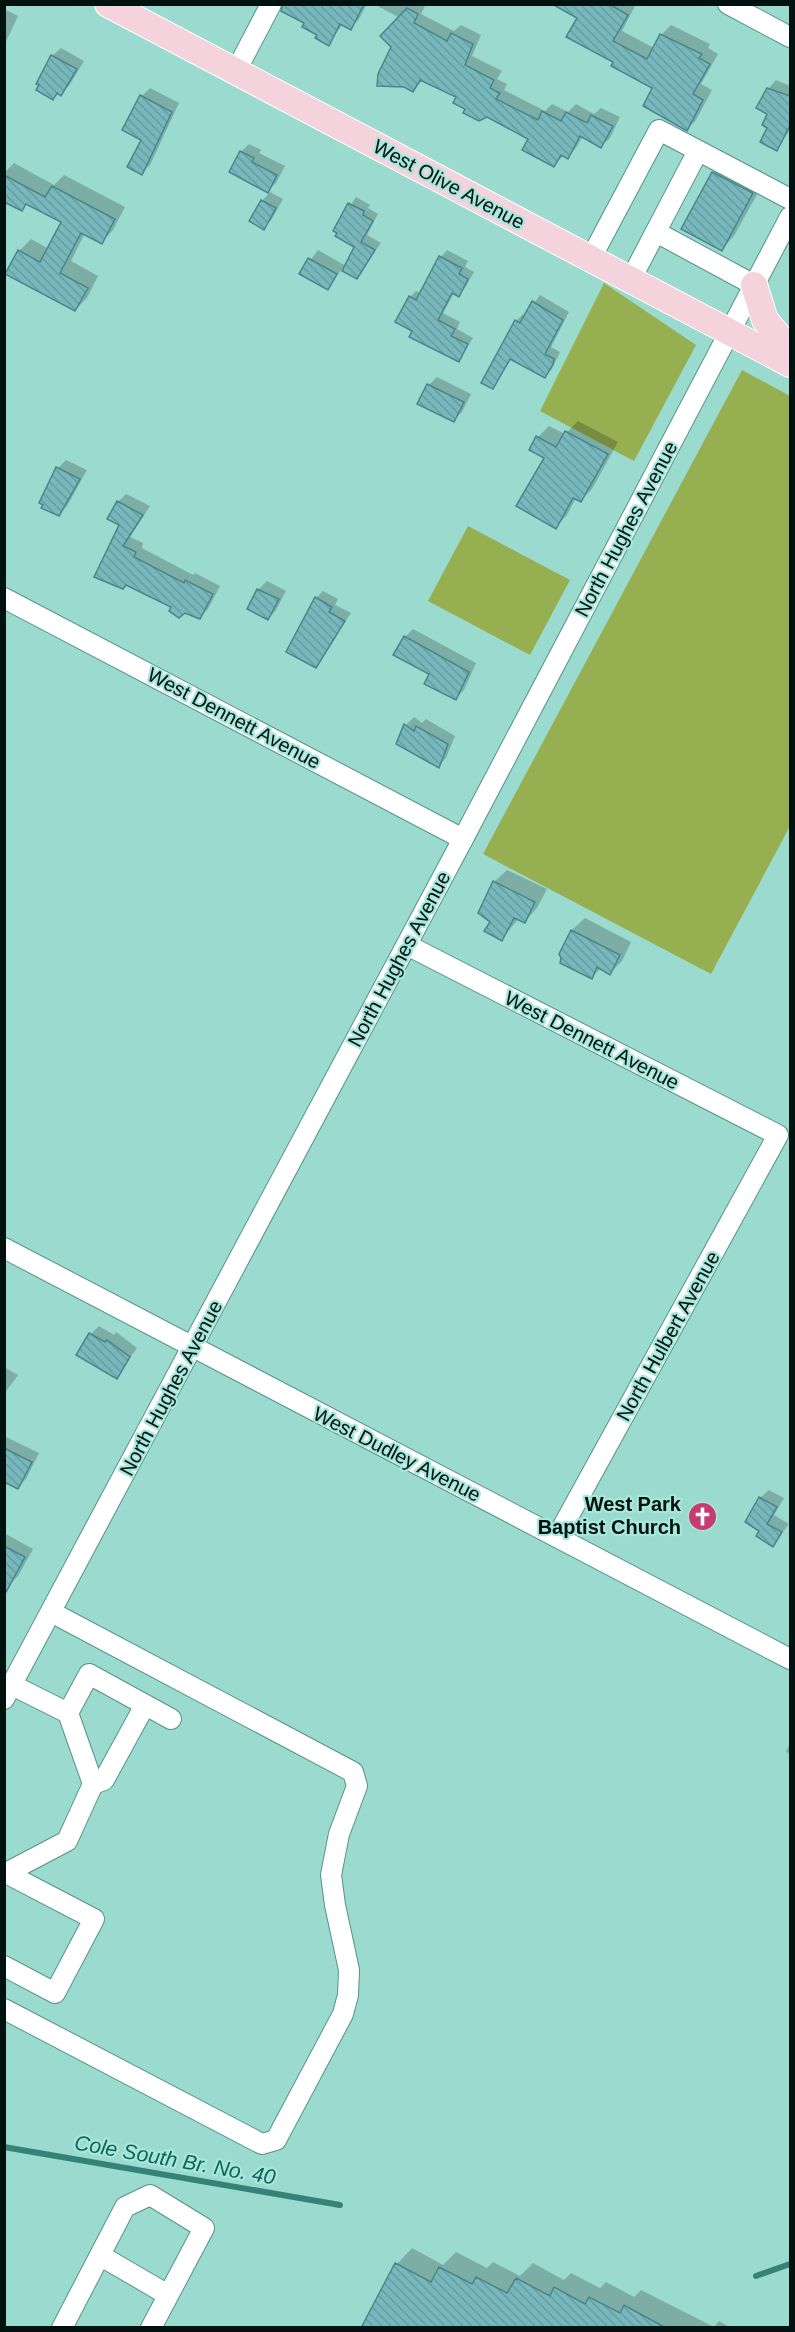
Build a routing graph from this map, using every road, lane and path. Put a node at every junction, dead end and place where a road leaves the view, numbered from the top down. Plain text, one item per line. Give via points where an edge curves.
1 (108, 4) edge
2 (271, 4) edge
3 (728, 4) edge
4 (790, 37) edge
5 (235, 73) junction
6 (698, 150) junction
7 (790, 199) edge
8 (790, 217) edge
9 (656, 232) junction
10 (591, 258) junction
11 (631, 279) junction
12 (754, 285) junction
13 (729, 331) junction
14 (790, 350) edge
15 (790, 364) edge
16 (4, 598) edge
17 (463, 839) junction
18 (407, 945) junction
19 (778, 1135) joint
20 (4, 1248) edge
21 (193, 1347) junction
22 (557, 1537) junction
23 (51, 1612) junction
24 (790, 1659) edge
25 (8, 1692) edge
26 (145, 1705) junction
27 (68, 1713) junction
28 (171, 1719) dead end
29 (93, 1784) junction
30 (5, 1873) edge
31 (4, 1966) edge
32 (4, 2009) edge
33 (100, 2256) junction
34 (168, 2295) junction
35 (62, 2328) edge
36 (151, 2328) edge

1 - 5 main road, West Olive Avenue
2 - 5 street
3 - 4 street
5 - 10 main road, West Olive Avenue
6 - 7 street
6 - 9 street
6 - 10 street via 659,130
8 - 12 street, North Hughes Avenue
9 - 11 street
9 - 12 street
10 - 11 main road, West Olive Avenue
11 - 13 main road, West Olive Avenue
12 - 13 street, North Hughes Avenue
12 - 14 main road via 765,320
13 - 15 main road, West Olive Avenue
13 - 17 street, North Hughes Avenue
16 - 17 street, West Dennett Avenue
17 - 18 street, North Hughes Avenue
18 - 19 street, West Dennett Avenue
18 - 21 street, North Hughes Avenue
19 - 22 street, North Hulbert Avenue
20 - 21 street, West Dudley Avenue
21 - 22 street, West Dudley Avenue
21 - 23 street, North Hughes Avenue
22 - 24 street, West Dudley Avenue
23 - 25 street, North Hughes Avenue
23 - 32 street via 353,1772 357,1786 339,1834 332,1875 349,1970 348,1995 343,2014 289,2120 276,2140 262,2144
25 - 27 street
26 - 27 street via 89,1674
26 - 28 street
26 - 29 street via 104,1780
27 - 29 street
29 - 30 street via 67,1840
30 - 31 street via 94,1919 55,1993
33 - 34 street
33 - 34 street via 126,2207 150,2195 204,2228
33 - 35 street
34 - 36 street

